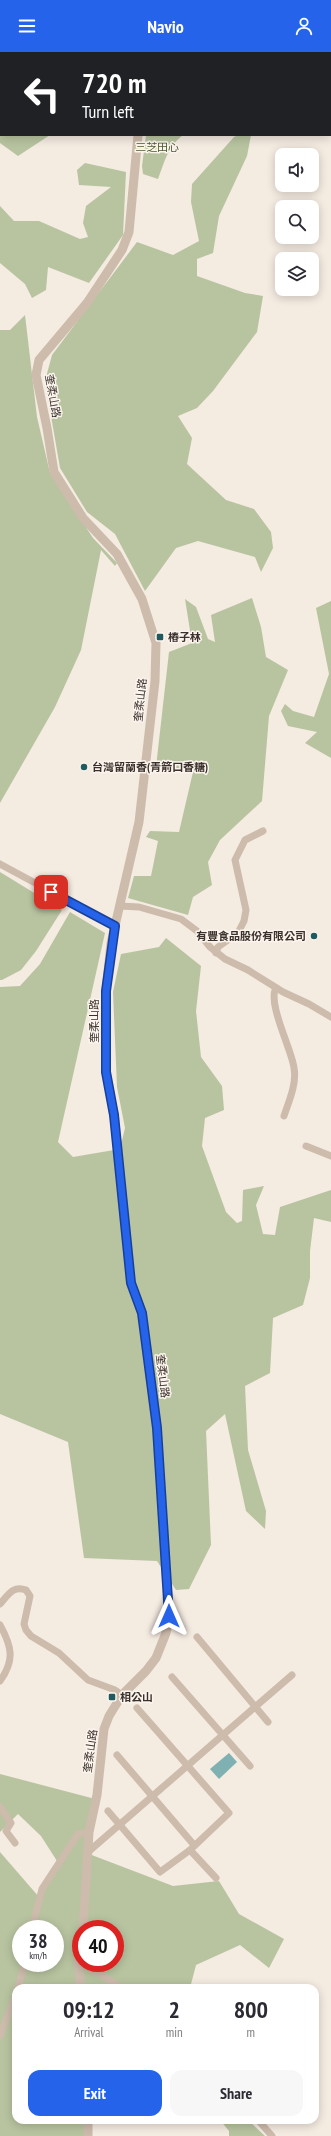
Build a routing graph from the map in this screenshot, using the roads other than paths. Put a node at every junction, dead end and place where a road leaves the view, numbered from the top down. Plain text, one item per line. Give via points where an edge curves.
1 (138, 136) edge
2 (263, 831) dead end
3 (0, 864) edge
4 (120, 906) junction
5 (115, 926) junction
6 (216, 953) junction
7 (276, 988) junction
8 (331, 1017) edge
9 (284, 1116) dead end
10 (306, 1146) dead end
11 (331, 1156) edge
12 (0, 1604) edge
13 (0, 1625) edge
14 (197, 1637) dead end
15 (292, 1675) dead end
16 (172, 1677) dead end
17 (0, 1681) edge
18 (122, 1695) junction
19 (256, 1707) junction
20 (137, 1708) dead end
21 (268, 1722) dead end
22 (223, 1735) junction
23 (117, 1755) dead end
24 (188, 1766) junction
25 (250, 1766) dead end
26 (153, 1796) junction
27 (0, 1807) edge
28 (108, 1811) dead end
29 (120, 1825) junction
30 (90, 1832) junction
31 (15, 1843) dead end
32 (192, 1847) junction
33 (88, 1852) junction
34 (216, 1878) dead end
35 (34, 1920) edge
36 (84, 1920) edge
37 (22, 1972) edge
38 (81, 1972) edge
39 (96, 1972) edge
40 (19, 1984) edge
41 (81, 1984) edge
42 (115, 1984) edge
43 (12, 2004) edge
44 (0, 2036) edge
45 (88, 2124) edge
46 (262, 2124) edge
47 (88, 2136) edge
48 (272, 2136) edge

1 - 4 street, 奎柔山路 via 129,232 122,250 87,303 40,360 36,375 54,472 83,518 117,554 142,599 156,643 155,681 139,822
2 - 6 street via 245,840 235,860 246,910 244,922 238,933 218,947
3 - 5 street
4 - 5 street, 奎柔山路
4 - 6 street via 139,907 181,919 197,931
5 - 18 street, 奎柔山路 via 106,991 106,1072 114,1115 131,1283 142,1313 156,1420 169,1592 166,1633 156,1658
6 - 7 street
7 - 8 street
7 - 9 street via 276,1006 295,1068 292,1093
10 - 11 street
12 - 18 street via 11,1590 26,1590 30,1596 24,1624 31,1636 59,1653 88,1680
13 - 17 street via 11,1654 8,1670
14 - 19 street
15 - 19 street
16 - 22 street
18 - 30 street, 奎柔山路 via 104,1729
19 - 21 street
19 - 22 street
20 - 24 street
22 - 24 street
22 - 25 street
23 - 26 street
24 - 26 street
24 - 32 street via 229,1813
26 - 29 street
26 - 32 street
27 - 31 street via 11,1823 6,1831
28 - 29 street
29 - 32 street via 160,1872
29 - 33 street
30 - 33 street, 奎柔山路
30 - 35 street via 78,1834 45,1883
32 - 34 street
33 - 36 street, 奎柔山路
37 - 40 street
38 - 41 street
39 - 42 street
43 - 44 street
45 - 47 street
46 - 48 street

